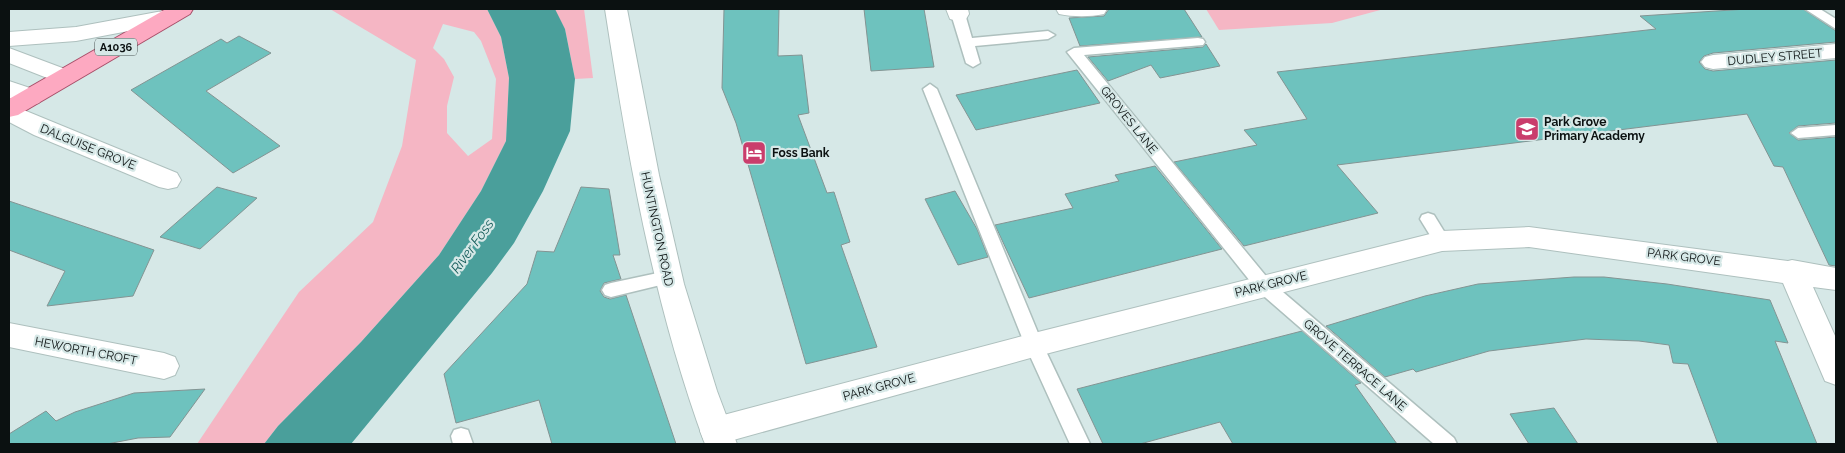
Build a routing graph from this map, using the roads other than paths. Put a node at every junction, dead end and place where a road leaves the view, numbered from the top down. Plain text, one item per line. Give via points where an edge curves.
1 (616, 9) edge
2 (1067, 9) edge
3 (1096, 9) edge
4 (1810, 9) edge
5 (958, 12) edge
6 (175, 13) edge
7 (1836, 25) edge
8 (1048, 35) dead end
9 (9, 39) edge
10 (1198, 42) dead end
11 (967, 43) junction
12 (1836, 52) edge
13 (9, 55) edge
14 (1713, 62) dead end
15 (973, 63) dead end
16 (65, 77) junction
17 (930, 90) dead end
18 (19, 93) edge
19 (9, 110) edge
20 (1836, 130) edge
21 (1798, 133) dead end
22 (168, 180) dead end
23 (1792, 271) junction
24 (667, 277) junction
25 (1836, 279) edge
26 (1264, 286) junction
27 (611, 290) dead end
28 (9, 335) edge
29 (1034, 345) junction
30 (164, 366) dead end
31 (1836, 372) edge
32 (718, 438) edge
33 (1080, 444) edge
34 (1447, 444) edge

1 - 24 street, HUNTINGTON ROAD via 655,230
2 - 3 street
4 - 7 lane
5 - 11 lane
6 - 9 street via 76,34
6 - 16 main road, A1036
8 - 11 lane
10 - 26 lane, GROVES LANE via 1074,52
11 - 15 lane
12 - 14 street, DUDLEY STREET
13 - 16 street
16 - 18 main road, A1036
17 - 29 lane
18 - 19 main road, A1036
19 - 22 street, DALGUISE GROVE via 43,129
20 - 21 lane
23 - 25 street, PARK GROVE
23 - 26 street, PARK GROVE via 1529,237 1435,230
23 - 31 street
24 - 27 lane
24 - 32 street, HUNTINGTON ROAD via 678,323
26 - 29 street, PARK GROVE
26 - 34 lane, GROVE TERRACE LANE
28 - 30 street, HEWORTH CROFT
29 - 32 street, PARK GROVE
29 - 33 lane

